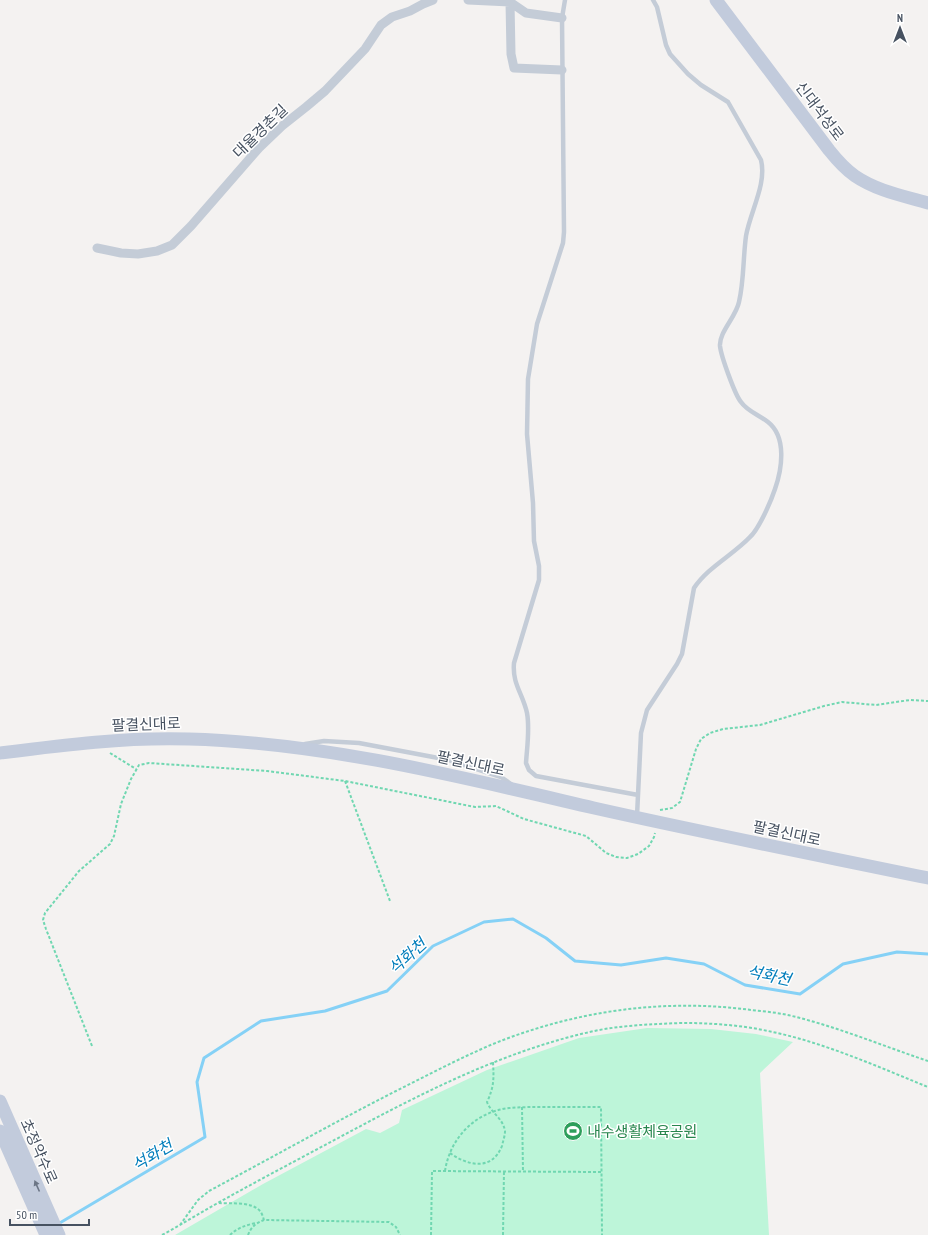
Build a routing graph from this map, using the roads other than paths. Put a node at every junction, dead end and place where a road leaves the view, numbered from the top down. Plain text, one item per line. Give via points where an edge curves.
1 (433, 0) edge
2 (471, 0) edge
3 (565, 0) edge
4 (653, 0) edge
5 (716, 0) edge
6 (510, 1) edge
7 (562, 18) junction
8 (562, 70) junction
9 (928, 203) edge
10 (97, 248) dead end
11 (0, 754) edge
12 (638, 796) junction
13 (637, 817) junction
14 (928, 878) edge
15 (0, 1101) edge
16 (0, 1131) edge
17 (46, 1235) edge
18 (59, 1235) edge

1 - 10 street, 대율경촌길 via 392,16 381,25 364,49 325,91 259,148 172,245 138,254
2 - 6 street
3 - 7 lane
4 - 12 lane via 670,54 701,85 728,102 761,160 761,180 746,236 739,303 720,344 741,404 776,430 780,439 781,454 775,489 757,528 743,544 700,579 694,588 682,654 647,710 641,733
5 - 9 main road, 신대석성로 via 840,163 871,185
6 - 7 street via 526,12
6 - 8 street via 511,54 514,68
7 - 8 lane
8 - 12 lane via 563,243 537,324 528,379 527,434 539,580 513,672 527,715 526,763 529,770 536,776
11 - 13 main road, 팔결신대로 via 144,738 288,746 401,765
12 - 13 lane
13 - 14 main road, 팔결신대로 via 659,816
18 -> 15 main road, 초정약수로
16 - 17 main road, 초정약수로

